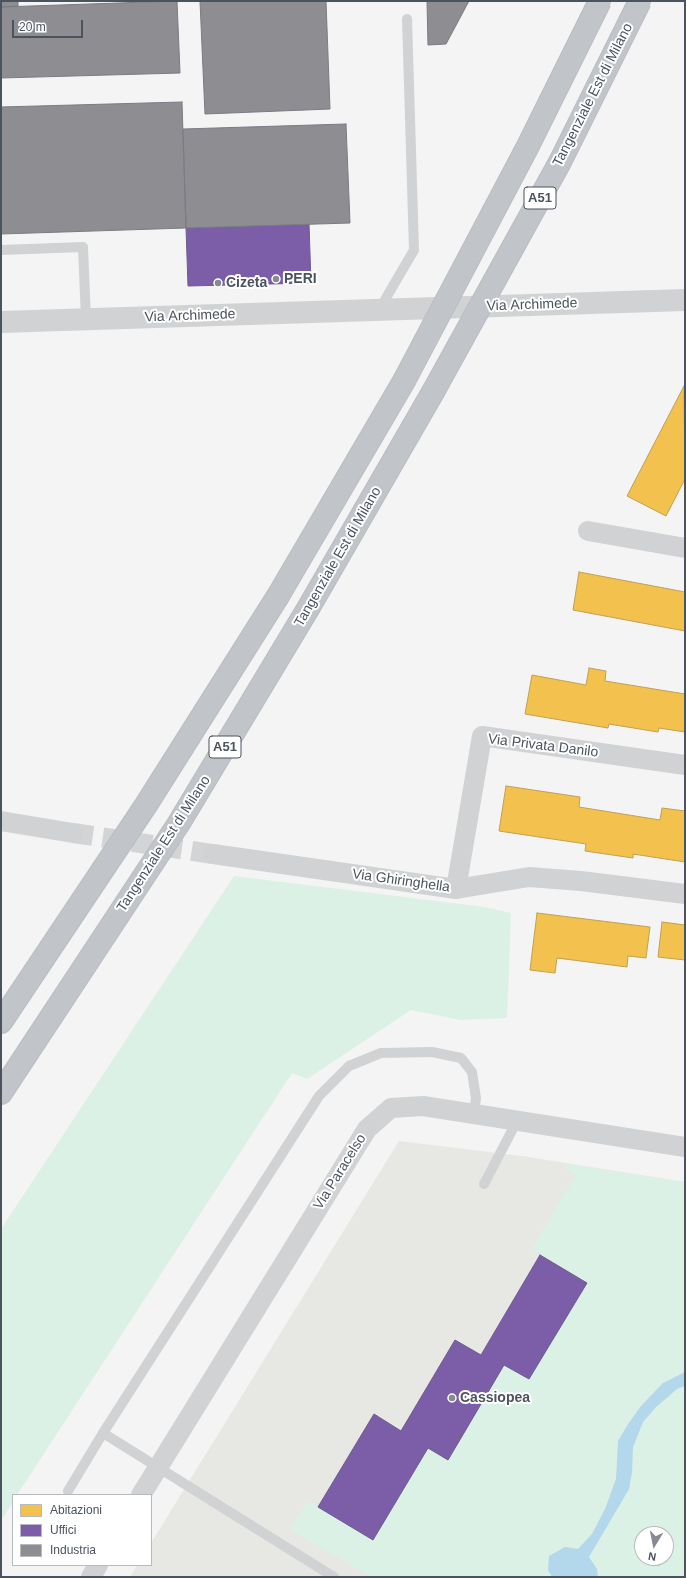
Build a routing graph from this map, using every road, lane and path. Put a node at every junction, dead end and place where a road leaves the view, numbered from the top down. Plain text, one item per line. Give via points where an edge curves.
1 (600, 1) edge
2 (640, 1) edge
3 (407, 19) dead end
4 (1, 250) edge
5 (685, 300) edge
6 (379, 310) junction
7 (86, 320) junction
8 (1, 322) edge
9 (588, 531) dead end
10 (685, 548) edge
11 (685, 765) edge
12 (1, 821) edge
13 (73, 832) tunnel mouth
14 (212, 854) tunnel mouth
15 (456, 889) junction
16 (685, 894) edge
17 (1, 1022) edge
18 (1, 1092) edge
19 (474, 1114) junction
20 (517, 1121) junction
21 (685, 1147) edge
22 (484, 1184) dead end
23 (103, 1433) junction
24 (158, 1467) junction
25 (68, 1490) dead end
26 (142, 1494) edge
27 (97, 1566) edge
28 (91, 1577) edge
29 (334, 1577) edge

1 - 17 highway, A51, bridge via 404,382 278,596 146,805
2 - 18 highway, Tangenziale Est di Milano / A51, bridge via 560,162 433,392 309,607 179,823
3 - 6 lane via 414,250
4 - 7 lane via 84,247
5 - 6 street, Via Archimede
6 - 7 street, Via Archimede
7 - 8 street, Via Archimede
9 - 10 street
11 - 15 street, Via Privata Danilo via 482,736
12 - 13 street
14 - 15 street, Via Ghiringhella
15 - 16 street, Via Ghiringhella via 529,877
19 - 20 street, Via Paracelso
19 - 23 lane via 476,1098 472,1072 461,1058 432,1052 381,1053 349,1066 319,1096
19 - 24 street, Via Paracelso via 423,1106 391,1108 367,1129
20 - 21 street, Via Paracelso
20 - 22 lane
23 - 24 lane
23 - 25 lane
24 - 26 street, Via Paracelso
24 - 29 lane
27 - 28 street

